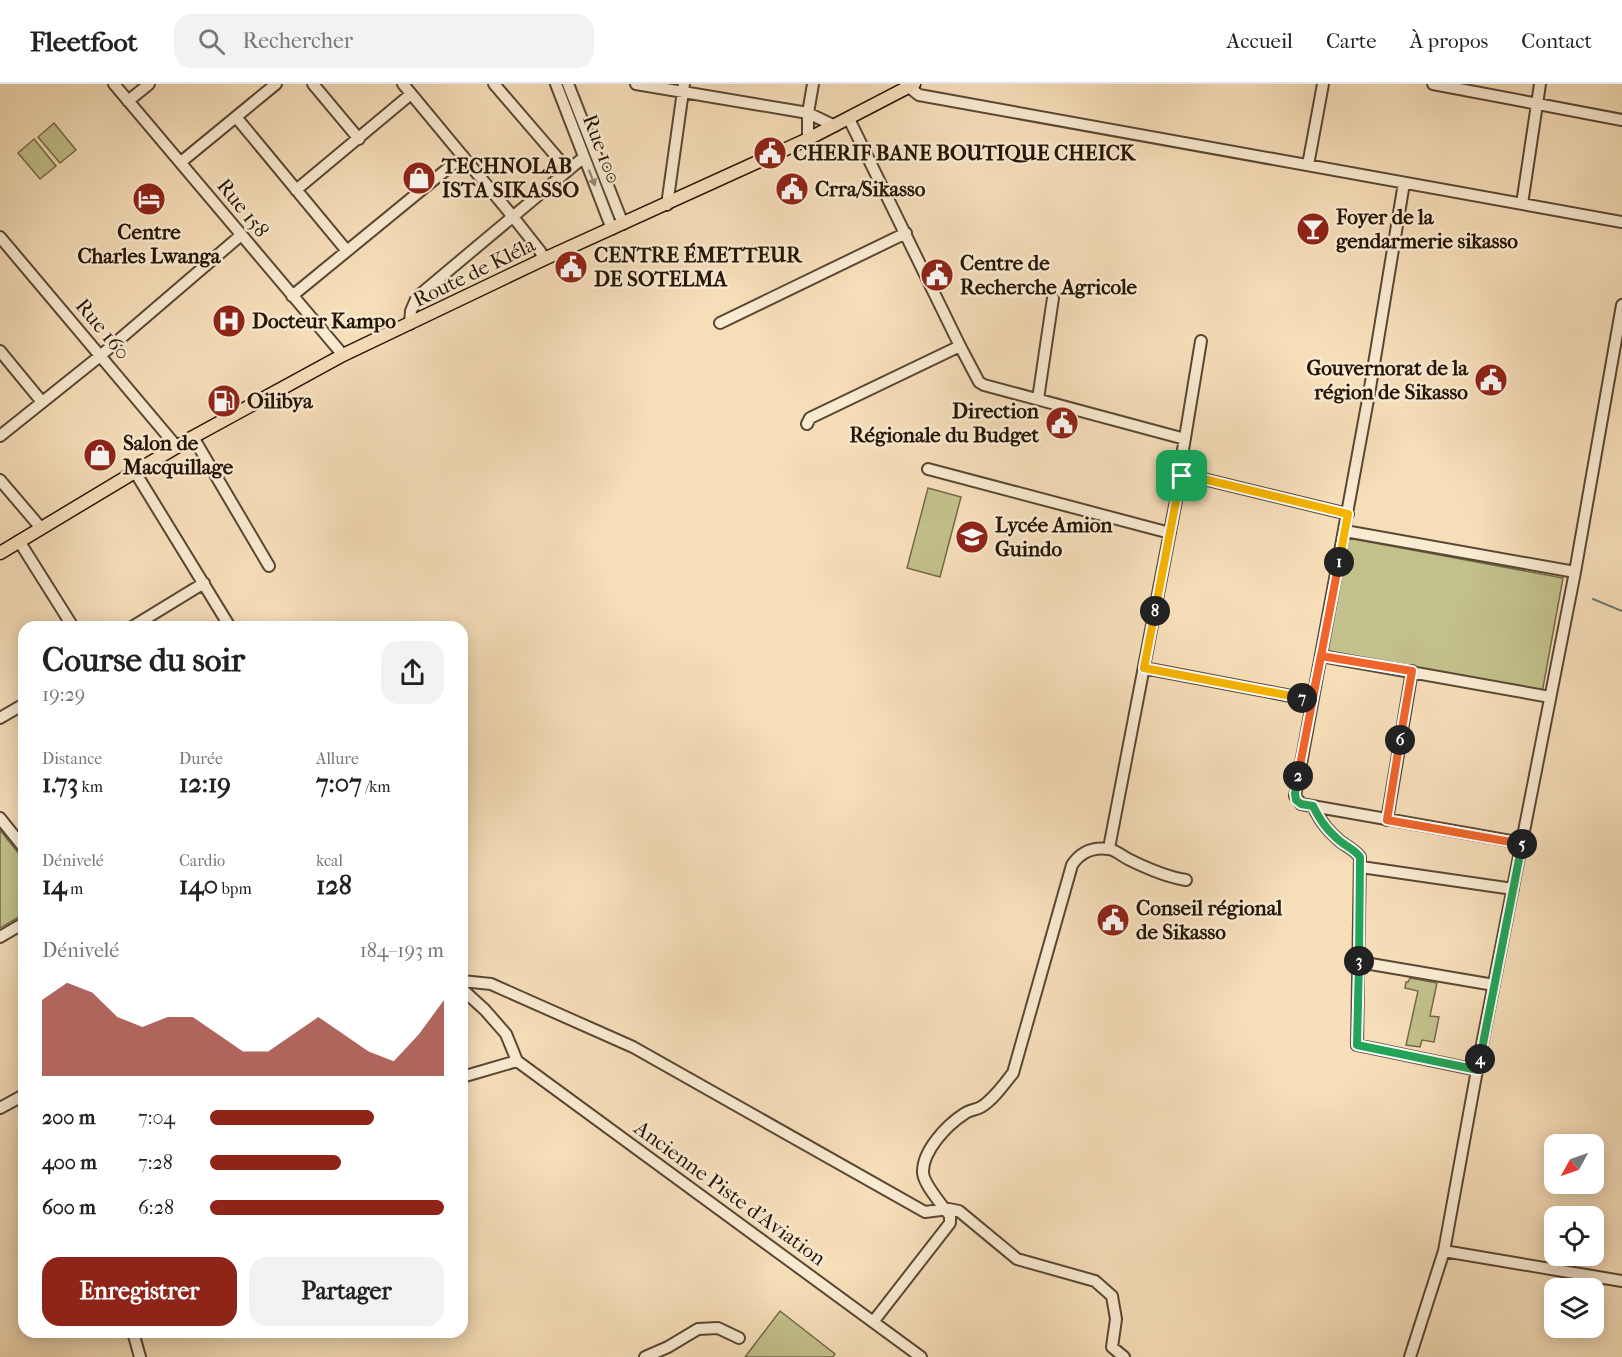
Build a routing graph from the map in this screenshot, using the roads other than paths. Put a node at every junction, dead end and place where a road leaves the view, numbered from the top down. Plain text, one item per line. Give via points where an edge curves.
1 (114, 84) edge
2 (149, 84) edge
3 (276, 84) edge
4 (313, 84) edge
5 (403, 84) edge
6 (494, 84) edge
7 (556, 84) edge
8 (568, 84) edge
9 (636, 84) edge
10 (813, 84) edge
11 (1323, 84) edge
12 (1433, 84) edge
13 (1540, 84) edge
14 (912, 85) edge
15 (683, 88) edge
16 (411, 94) junction
17 (128, 101) junction
18 (1536, 105) junction
19 (807, 113) junction
20 (236, 117) junction
21 (849, 119) junction
22 (1622, 120) edge
23 (835, 126) junction
24 (359, 139) junction
25 (808, 139) junction
26 (463, 156) junction
27 (584, 157) junction
28 (181, 162) junction
29 (1308, 165) junction
30 (568, 170) junction
31 (1404, 183) junction
32 (296, 190) junction
33 (1522, 204) junction
34 (667, 205) junction
35 (514, 218) junction
36 (1622, 222) edge
37 (618, 227) junction
38 (906, 233) junction
39 (240, 236) junction
40 (0, 237) edge
41 (347, 251) junction
42 (544, 259) junction
43 (292, 296) junction
44 (1053, 298) dead end
45 (1622, 304) edge
46 (720, 323) dead end
47 (410, 324) junction
48 (1201, 341) dead end
49 (960, 346) junction
50 (0, 351) edge
51 (343, 355) junction
52 (100, 356) junction
53 (1038, 399) junction
54 (42, 402) junction
55 (807, 424) dead end
56 (0, 436) edge
57 (193, 437) junction
58 (1185, 439) junction
59 (177, 447) junction
60 (928, 469) dead end
61 (135, 472) junction
62 (1182, 476) junction
63 (0, 480) edge
64 (1348, 514) junction
65 (41, 528) junction
66 (1344, 531) junction
67 (1170, 533) junction
68 (19, 541) junction
69 (0, 553) edge
70 (269, 566) dead end
71 (1575, 572) junction
72 (204, 583) junction
73 (69, 621) edge
74 (142, 621) edge
75 (226, 621) edge
76 (1321, 656) junction
77 (1144, 668) junction
78 (1412, 671) junction
79 (1550, 697) junction
80 (1312, 700) junction
81 (18, 708) edge
82 (0, 718) edge
83 (1313, 806) junction
84 (0, 818) edge
85 (1387, 820) junction
86 (18, 840) edge
87 (1522, 843) junction
88 (1109, 848) junction
89 (1361, 867) junction
90 (1186, 880) dead end
91 (1513, 889) junction
92 (18, 926) edge
93 (0, 937) edge
94 (1359, 962) junction
95 (468, 982) edge
96 (1494, 985) junction
97 (468, 994) edge
98 (517, 1061) junction
99 (1478, 1070) junction
100 (468, 1075) edge
101 (18, 1098) edge
102 (0, 1108) edge
103 (945, 1210) junction
104 (1444, 1251) junction
105 (1622, 1281) edge
106 (873, 1322) junction
107 (135, 1338) edge
108 (739, 1338) dead end
109 (140, 1357) edge
110 (645, 1357) edge
111 (921, 1357) edge
112 (1124, 1357) edge
113 (1410, 1357) edge

1 - 17 street, Rue 158
2 - 17 street
3 - 20 street
4 - 24 street
5 - 16 street
6 - 30 street
7 - 27 street, Rue 100
8 - 37 street
9 - 15 street
10 - 19 street
11 - 29 street
12 - 18 street
13 - 18 street
14 - 21 main road, Route de Kléla
14 - 29 street via 919,95
15 - 19 street
15 - 34 street
16 - 24 street
16 - 26 street
17 - 28 street, Rue 158
18 - 22 street
18 - 33 street
19 - 23 street
19 - 25 street
20 - 28 street
20 - 32 street
21 - 23 main road, Route de Kléla
21 - 38 street
23 - 25 main road, Route de Kléla
24 - 32 street
25 - 34 main road, Route de Kléla
26 - 35 street
26 - 41 street
27 - 30 street
27 -> 37 street, Rue 100
28 - 39 street, Rue 158
29 - 31 street
30 - 35 street
31 - 33 street
31 - 64 street
32 - 41 street
33 - 36 street
34 - 37 main road, Route de Kléla
35 - 42 street
35 - 47 street via 417,297
37 - 42 main road, Route de Kléla
38 - 46 street
38 - 49 street
39 - 43 street, Rue 158
39 - 52 street
40 - 52 street, Rue 160
41 - 43 street
42 - 47 main road, Route de Kléla
43 - 51 street, Rue 158
44 - 53 street
45 - 71 street
47 - 51 main road, Route de Kléla
48 - 58 street
49 - 53 street via 980,382
49 - 55 street via 810,418
50 - 54 street
51 - 57 main road, Route de Kléla
52 - 54 street
52 - 59 street, Rue 160
53 - 58 street
54 - 56 street
57 - 59 main road, Route de Kléla
57 - 70 street
58 - 62 street
59 - 61 main road, Route de Kléla
60 - 67 street
61 - 65 main road, Route de Kléla
61 - 72 street
62 - 64 street
62 - 67 street
63 - 65 street
64 - 66 street
65 - 68 main road, Route de Kléla
66 - 71 street
66 - 76 street
67 - 77 street
68 - 69 main road, Route de Kléla
68 - 73 street
71 - 79 street
72 - 74 street
72 - 75 street
76 - 78 street
76 - 80 street
77 - 80 street
77 - 88 street
78 - 79 street
78 - 85 street
79 - 87 street
80 - 83 street via 1295,796 1301,804
81 - 82 street
83 - 85 street
83 - 89 street via 1323,825 1356,851
84 - 86 street
85 - 87 street
87 - 91 street
88 - 90 street via 1130,860
88 - 103 street via 1082,852 1072,865 1013,1073 981,1107 966,1112 939,1135 927,1158 923,1174
89 - 91 street
89 - 94 street
91 - 96 street
92 - 93 street
94 - 96 street
94 - 99 street via 1357,1045
95 - 103 street via 491,984 633,1047 925,1212
96 - 99 street
97 - 98 street via 506,1035
98 - 100 street
98 - 106 street, Ancienne Piste d'Aviation
99 - 104 street
101 - 102 street
103 - 106 street via 950,1223
103 - 112 street via 959,1211 1017,1259 1095,1281 1112,1296 1116,1319 1112,1347
104 - 105 street
104 - 113 street
106 - 111 street, Ancienne Piste d'Aviation
107 - 109 street
108 - 110 street via 718,1328 698,1329

